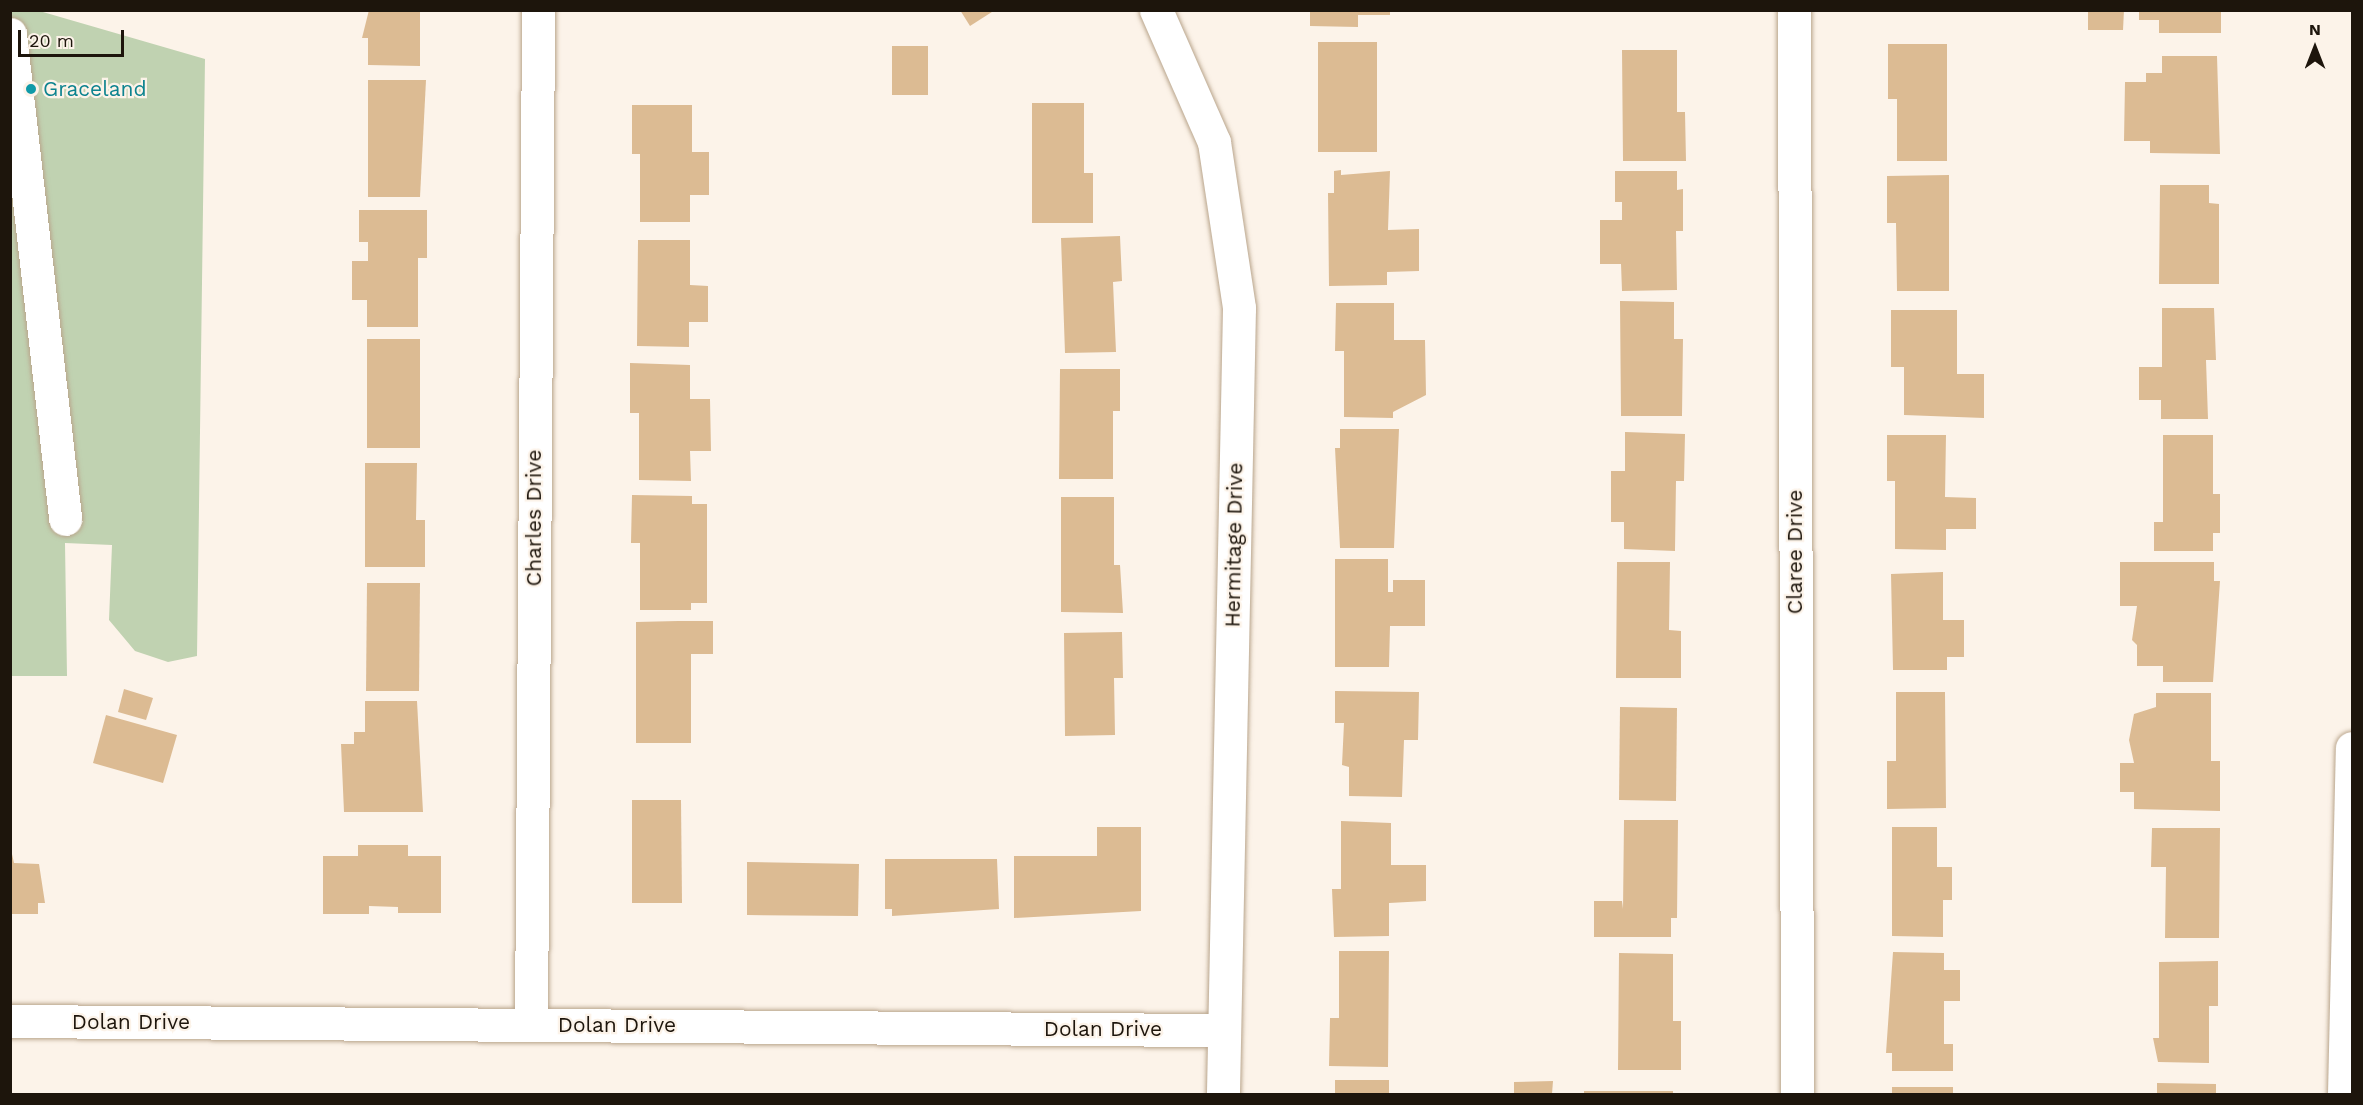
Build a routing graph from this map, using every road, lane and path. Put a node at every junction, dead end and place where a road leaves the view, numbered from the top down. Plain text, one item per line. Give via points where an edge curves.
1 (538, 10) edge
2 (1156, 10) edge
3 (1794, 10) edge
4 (10, 34) edge
5 (65, 519) dead end
6 (2352, 748) edge
7 (10, 1021) edge
8 (531, 1025) junction
9 (1223, 1030) junction
10 (1223, 1095) edge
11 (1797, 1095) edge
12 (2344, 1095) edge

1 - 8 street, Charles Drive
2 - 9 street, Hermitage Drive via 1214,142 1239,308
3 - 11 street, Claree Drive
4 - 5 street
6 - 12 street
7 - 8 street, Dolan Drive
8 - 9 street, Dolan Drive
9 - 10 street, Hermitage Drive

